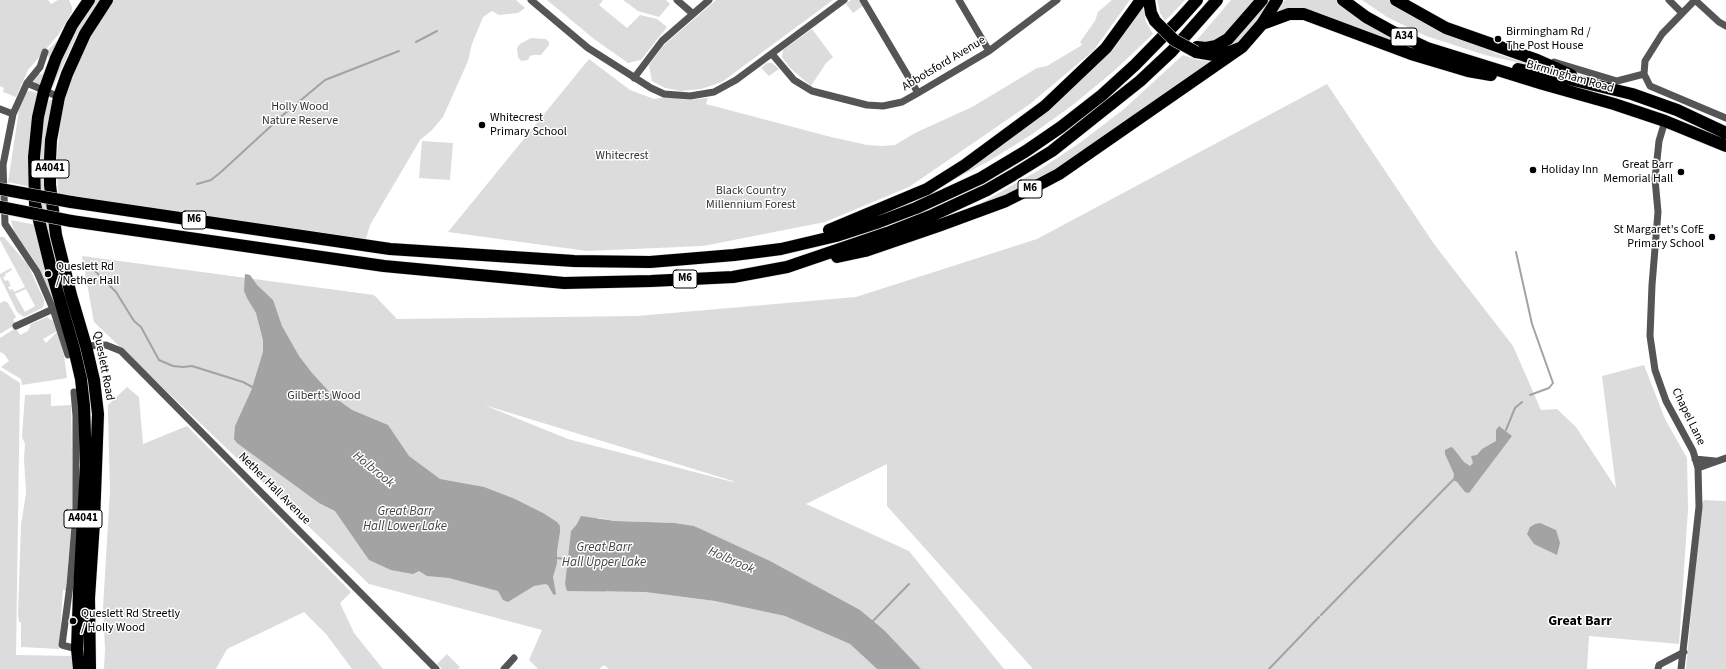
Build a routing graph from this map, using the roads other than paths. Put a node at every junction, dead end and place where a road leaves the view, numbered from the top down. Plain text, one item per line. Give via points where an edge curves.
1 (107, 0) edge
2 (531, 0) edge
3 (677, 0) edge
4 (709, 0) edge
5 (844, 0) edge
6 (863, 0) edge
7 (959, 0) edge
8 (1056, 0) edge
9 (1141, 0) edge
10 (1149, 0) edge
11 (1197, 0) edge
12 (1217, 0) edge
13 (1262, 0) edge
14 (1277, 0) edge
15 (1343, 0) edge
16 (1352, 0) edge
17 (1396, 0) edge
18 (1669, 0) edge
19 (1695, 0) edge
20 (84, 1) edge
21 (692, 13) junction
22 (1682, 13) junction
23 (1262, 24) junction
24 (1726, 26) edge
25 (1242, 47) junction
26 (1196, 50) junction
27 (989, 51) junction
28 (45, 52) dead end
29 (772, 54) junction
30 (1535, 59) junction
31 (1644, 74) junction
32 (634, 78) junction
33 (1546, 79) junction
34 (27, 82) junction
35 (1596, 85) junction
36 (44, 91) junction
37 (918, 93) junction
38 (59, 96) junction
39 (0, 110) edge
40 (13, 114) junction
41 (1726, 118) edge
42 (1665, 121) junction
43 (1726, 133) edge
44 (1726, 146) edge
45 (1, 164) edge
46 (0, 189) edge
47 (0, 207) edge
48 (2, 224) edge
49 (781, 249) junction
50 (787, 267) junction
51 (53, 309) junction
52 (16, 326) dead end
53 (86, 346) junction
54 (68, 355) dead end
55 (74, 392) dead end
56 (1695, 458) junction
57 (1726, 458) edge
58 (1715, 461) junction
59 (1698, 468) junction
60 (78, 649) junction
61 (1684, 652) junction
62 (514, 658) dead end
63 (79, 669) edge
64 (90, 669) edge
65 (436, 669) edge
66 (504, 669) edge
67 (1658, 669) edge
68 (1681, 669) edge

1 - 38 highway, Queslett Road / A4041 via 76,52
2 - 32 street via 588,48
3 - 21 street
4 - 21 street
5 - 29 street
6 - 37 street
7 - 27 street
8 - 27 street, Abbotsford Avenue
9 - 49 highway, M6 via 1106,48 1045,106 965,165 927,188
10 - 26 highway, bridge via 1155,21 1174,40
11 - 49 highway, M6 via 1135,65 1061,128 1026,151 975,181 916,208 836,236
12 - 50 highway, M6 via 1172,51 1140,81 1052,151 1014,175 933,216
13 - 26 highway via 1228,39 1216,46
14 - 23 highway
15 - 33 highway, Birmingham Road / A34 via 1366,17 1427,48
16 - 33 highway, Birmingham Road / A34 via 1375,16 1438,46
17 - 30 highway via 1446,28
18 - 22 street
19 - 22 street
19 - 24 street
20 - 36 highway, Queslett Road / A4041 via 56,58
21 - 32 street via 662,41
22 - 31 street via 1662,34 1645,61
23 - 25 highway
23 - 33 highway via 1289,14 1304,14 1411,54 1468,71
25 - 26 highway via 1222,55
25 - 50 highway, M6 via 1059,174 1006,201 865,252
27 - 37 street, Abbotsford Avenue
28 - 34 street via 40,67
29 - 32 street via 736,80 714,92 690,96 664,94
29 - 37 street, Abbotsford Avenue via 802,86 836,98 884,106 902,102
30 - 31 street, Birmingham Road via 1555,62 1617,82
30 - 33 highway
30 - 35 highway
31 - 41 street via 1650,86
33 - 35 highway, Birmingham Road / A34
33 - 42 highway, Birmingham Road / A34
34 - 36 street
34 - 40 street
35 - 43 highway, Birmingham Road / A34 via 1632,94 1670,108
36 - 38 street
36 - 60 highway, Queslett Road / A4041 via 38,117 34,157 35,204 73,344 84,406 86,465
38 - 53 highway, Queslett Road / A4041 via 51,140 52,211 69,288
39 - 40 street
40 - 45 street
42 - 44 highway, Birmingham Road / A34
42 - 56 street, Chapel Lane via 1659,141 1655,179 1658,212 1650,336 1655,370 1666,401
45 - 48 street
46 - 49 highway, M6, bridge via 71,202 390,249 574,261 650,262
47 - 50 highway, M6, bridge via 71,221 384,266 564,283 733,277
48 - 51 street via 37,272
51 - 52 street
51 - 54 street
53 - 64 highway, Queslett Road / A4041 via 98,414 89,598
53 - 65 street, Nether Hall Avenue via 106,345 121,351
55 - 60 street via 76,514 62,645
56 - 58 street
56 - 59 street, Chapel Lane
57 - 58 street
58 - 59 street
59 - 61 street, Chapel Lane via 1699,508
60 - 63 highway, Queslett Road / A4041
61 - 67 street via 1659,664
61 - 68 street, Chapel Lane
62 - 66 street

